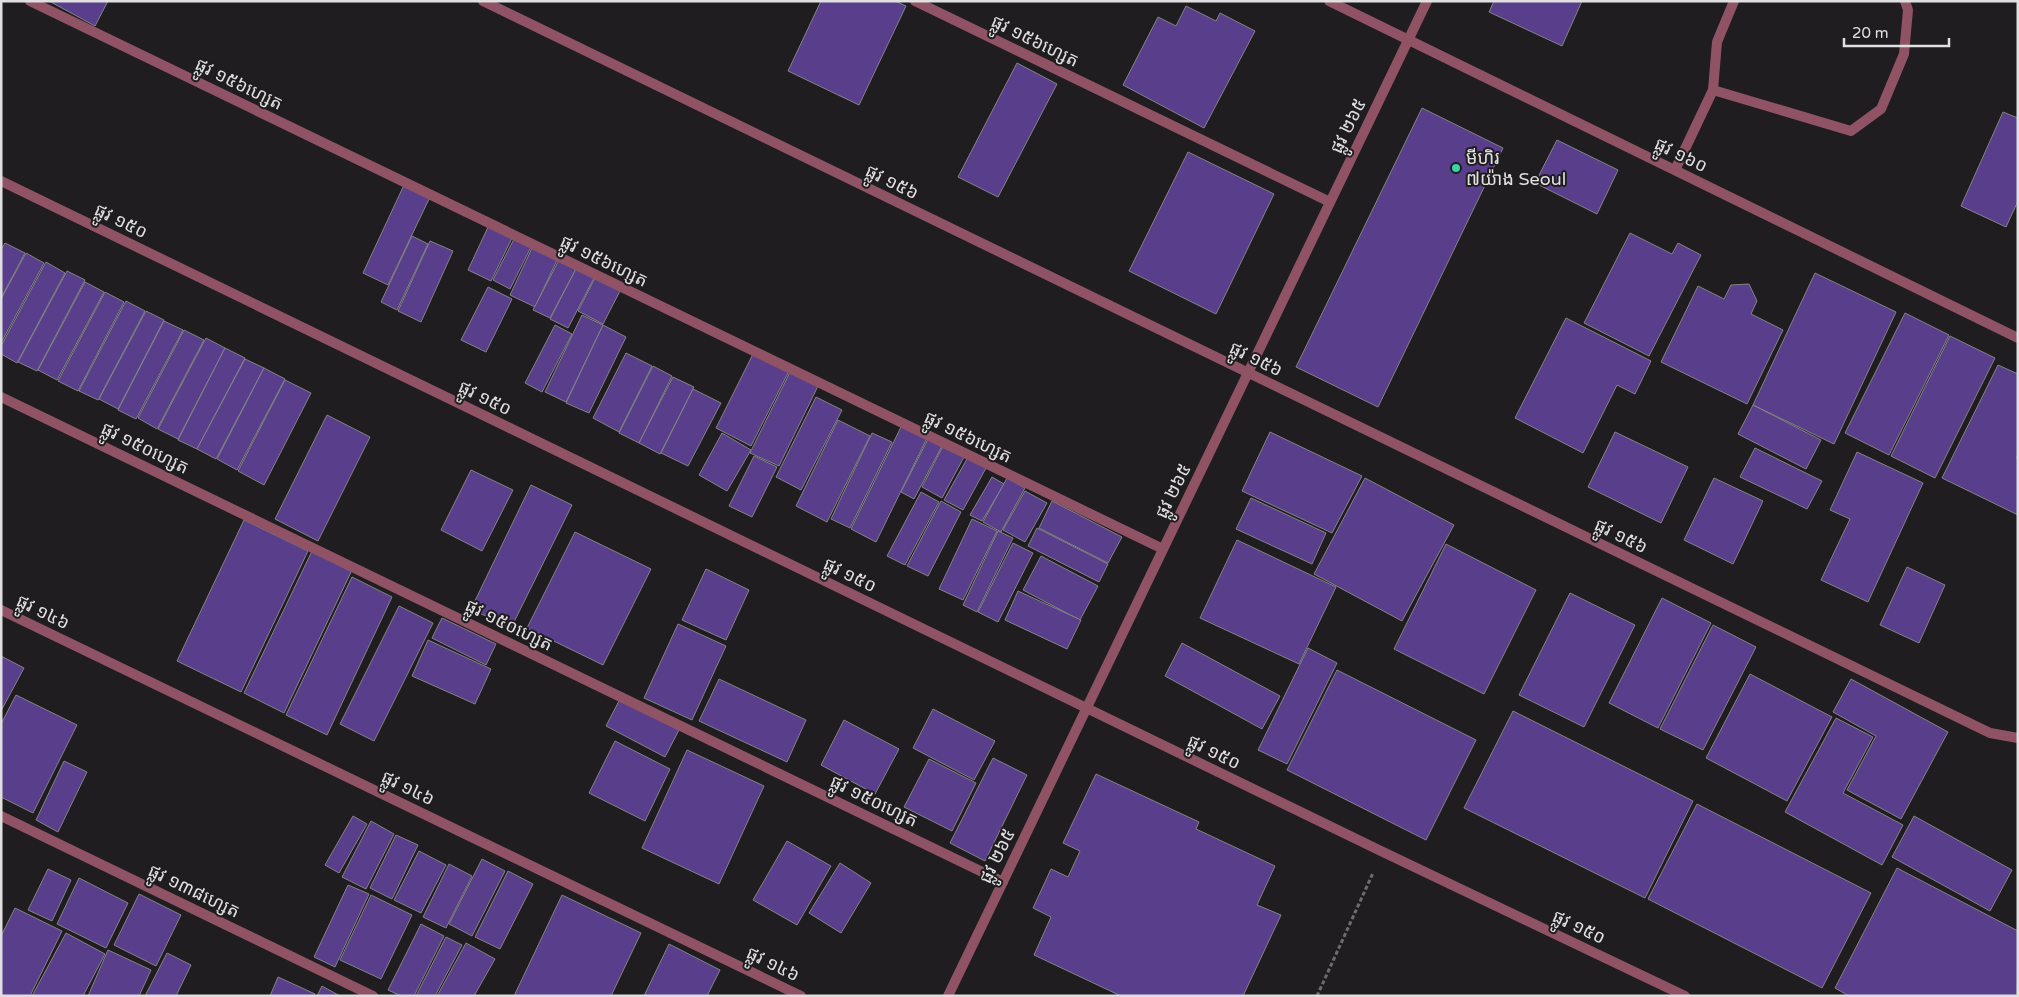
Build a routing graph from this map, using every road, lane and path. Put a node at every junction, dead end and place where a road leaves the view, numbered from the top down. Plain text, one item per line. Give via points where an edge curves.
1 (30, 1) edge
2 (483, 1) edge
3 (915, 1) edge
4 (1329, 1) edge
5 (1427, 1) edge
6 (1734, 1) edge
7 (1905, 1) edge
8 (1408, 40) junction
9 (1713, 90) junction
10 (1675, 170) junction
11 (1, 181) edge
12 (1330, 202) junction
13 (2018, 338) edge
14 (1248, 374) junction
15 (1, 397) edge
16 (1163, 549) junction
17 (1, 610) edge
18 (1087, 708) junction
19 (2018, 738) edge
20 (1, 816) edge
21 (1383, 852) junction
22 (1003, 882) junction
23 (373, 996) edge
24 (801, 996) edge
25 (948, 996) edge
26 (1317, 996) edge
27 (1684, 996) edge

1 - 16 street, ផ្លូវ ១៥៦ហ្សេត
2 - 14 street, ផ្លូវ ១៥៦
3 - 12 street, ផ្លូវ ១៥៦ហ្សេត
4 - 8 street, ផ្លូវ ១៦០
5 - 8 street, ផ្លូវ ២៦៥
6 - 9 street via 1717,42
7 - 9 street via 1908,10 1904,54 1881,109 1851,131
8 - 10 street, ផ្លូវ ១៦០
8 - 12 street, ផ្លូវ ២៦៥
9 - 10 street
10 - 13 street, ផ្លូវ ១៦០
11 - 18 street, ផ្លូវ ១៥០
12 - 14 street, ផ្លូវ ២៦៥
14 - 16 street, ផ្លូវ ២៦៥
14 - 19 street, ផ្លូវ ១៥៦ via 1981,729
15 - 22 street, ផ្លូវ ១៥០ហ្សេត
16 - 18 street, ផ្លូវ ២៦៥
17 - 24 street, ផ្លូវ ១៤៦
18 - 21 street, ផ្លូវ ១៥០
18 - 22 street, ផ្លូវ ២៦៥
20 - 23 street, ផ្លូវ ១៣៨ហ្សេត
21 - 26 path
21 - 27 street, ផ្លូវ ១៥០
22 - 25 street, ផ្លូវ ២៦៥

